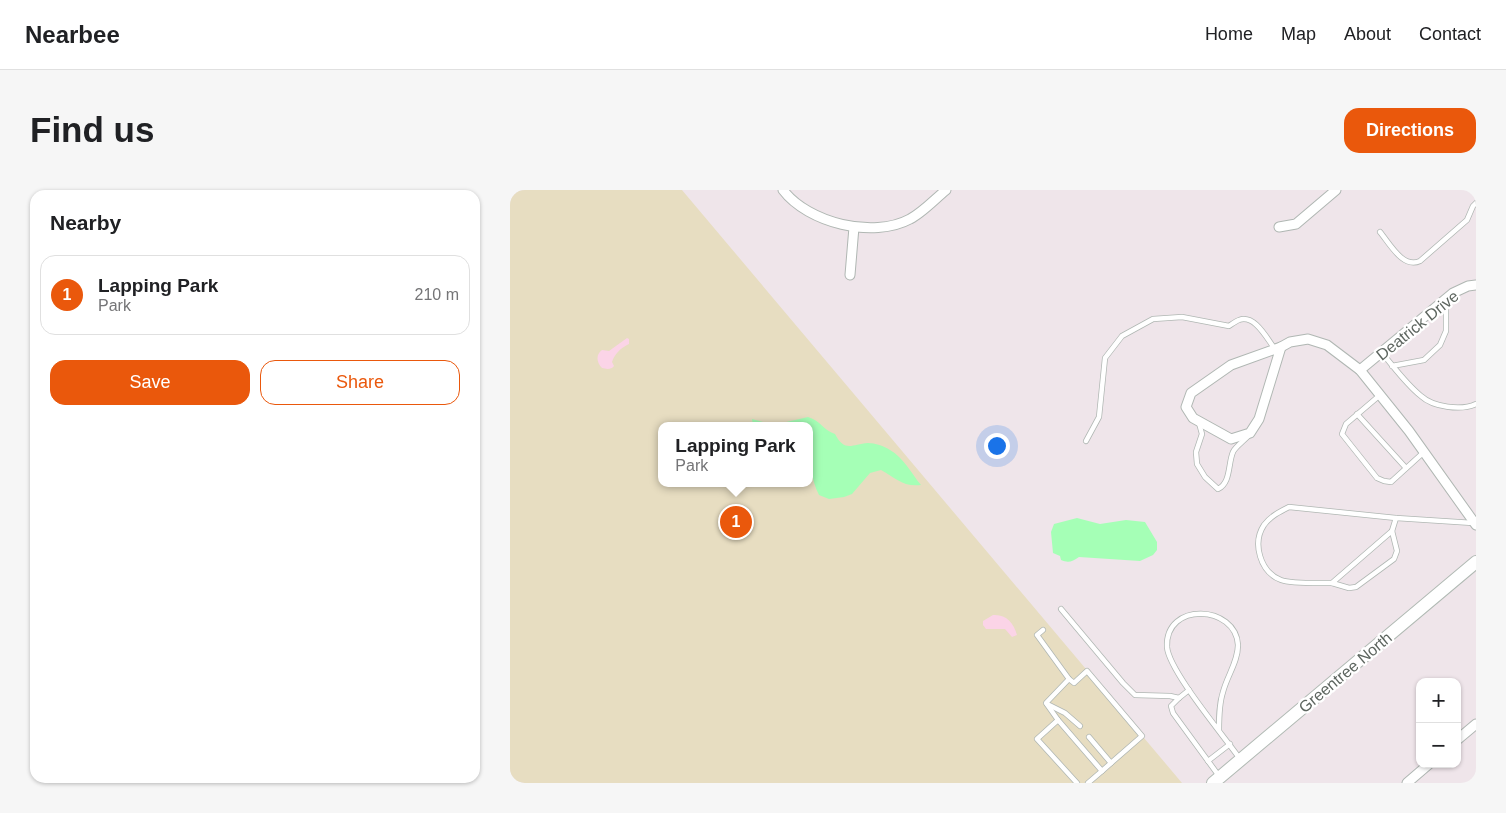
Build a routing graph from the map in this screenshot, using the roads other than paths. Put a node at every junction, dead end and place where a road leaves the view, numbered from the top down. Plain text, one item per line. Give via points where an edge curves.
1 (783, 190) edge
2 (946, 190) edge
3 (1336, 190) edge
4 (1476, 203) edge
5 (854, 227) junction
6 (1279, 227) dead end
7 (1380, 232) dead end
8 (850, 275) dead end
9 (1476, 285) edge
10 (1446, 300) junction
11 (1278, 348) junction
12 (1382, 352) junction
13 (1392, 366) junction
14 (1360, 370) junction
15 (1380, 395) junction
16 (1476, 404) edge
17 (1358, 414) junction
18 (1199, 422) junction
19 (1250, 433) junction
20 (1086, 441) dead end
21 (1424, 452) junction
22 (1406, 468) junction
23 (1396, 518) junction
24 (1475, 524) edge
25 (1392, 531) junction
26 (1476, 562) edge
27 (1332, 583) junction
28 (1061, 609) dead end
29 (1043, 630) dead end
30 (1069, 678) junction
31 (1189, 690) junction
32 (1179, 698) junction
33 (1046, 703) junction
34 (1058, 720) junction
35 (1476, 724) edge
36 (1080, 726) dead end
37 (1219, 730) junction
38 (1089, 737) dead end
39 (1461, 737) edge
40 (1230, 744) junction
41 (1241, 760) junction
42 (1208, 761) junction
43 (1111, 763) junction
44 (1424, 768) edge
45 (1102, 771) junction
46 (1216, 780) edge
47 (1077, 783) edge
48 (1088, 783) edge
49 (1407, 783) edge

1 - 5 street via 788,197 820,218
2 - 5 street via 910,219 884,228
3 - 6 street via 1296,224
4 - 7 lane via 1467,220 1415,263 1404,260
5 - 8 street
9 - 10 street, Deatrick Drive via 1453,293
10 - 12 street, Deatrick Drive
10 - 13 lane via 1446,331 1440,345 1424,360
11 - 14 street via 1308,339 1327,345
11 - 18 street via 1231,365 1191,393 1186,407
11 - 19 street via 1259,419
11 - 20 lane via 1248,319 1238,320 1229,326 1182,317 1153,319 1122,336 1105,358 1098,418
12 - 13 lane
12 - 14 street, Deatrick Drive
13 - 16 lane via 1422,398 1446,407
14 - 15 street
15 - 17 lane
15 - 21 street
17 - 22 lane
17 - 22 lane via 1346,424 1342,434 1377,478 1391,482
18 - 19 street via 1231,439
18 - 19 lane via 1202,434 1196,452 1197,464 1218,489 1224,485 1234,450
21 - 22 lane
21 - 24 street
23 - 24 lane
23 - 25 lane
23 - 27 lane via 1289,507 1274,514 1258,538 1260,558 1268,572 1282,581
25 - 27 lane
25 - 27 lane via 1396,551 1394,559 1356,587
26 - 41 main road, Greentree North
28 - 32 lane via 1136,695
29 - 30 lane via 1037,635
30 - 33 lane
30 - 43 lane via 1074,683 1087,671 1142,736
31 - 32 lane
31 - 37 lane
31 - 37 lane via 1170,659 1168,635 1181,619 1198,613 1209,614 1228,625 1238,644 1236,659 1223,691
32 - 42 lane via 1171,706 1173,713
33 - 34 lane
33 - 36 lane via 1066,713
34 - 45 lane
34 - 47 lane via 1037,739
35 - 39 street
37 - 40 lane
38 - 43 lane
40 - 41 lane
40 - 42 lane
41 - 46 main road, Greentree North
42 - 46 lane
43 - 45 lane
44 - 49 street
45 - 48 lane

